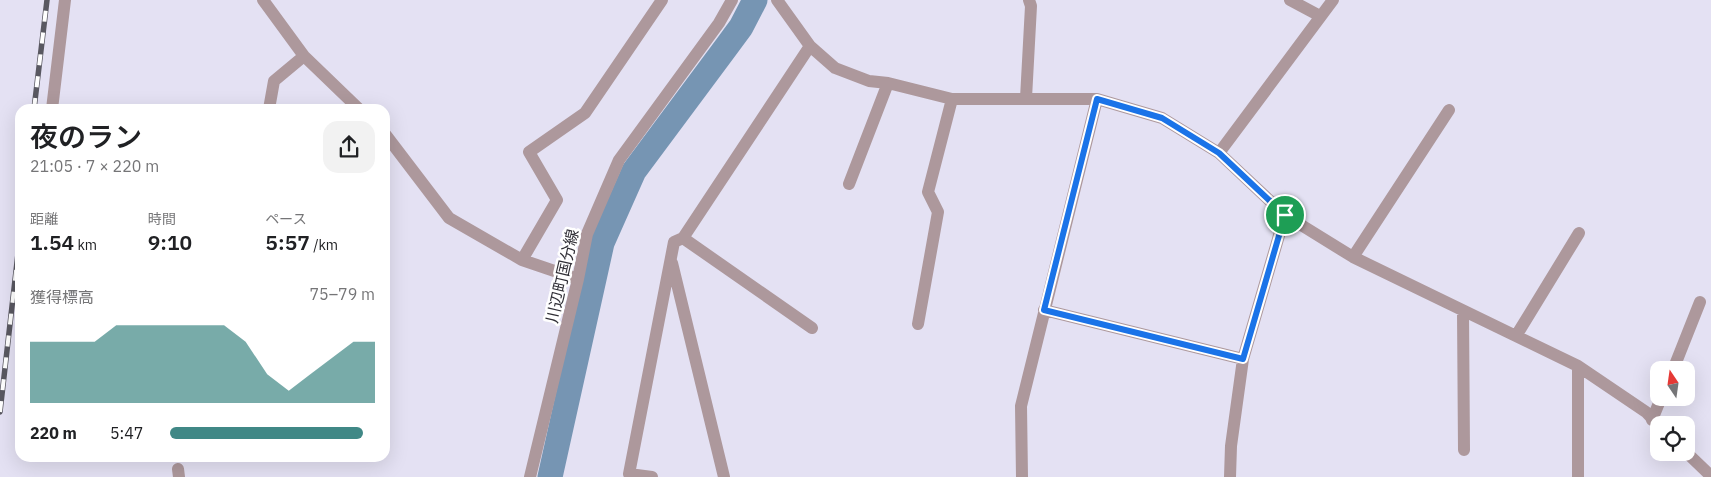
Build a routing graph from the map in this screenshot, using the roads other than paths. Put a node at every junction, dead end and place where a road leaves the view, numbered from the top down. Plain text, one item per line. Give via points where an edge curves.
1 (65, 0) edge
2 (263, 0) edge
3 (662, 0) edge
4 (732, 0) edge
5 (777, 0) edge
6 (1029, 0) edge
7 (1290, 0) edge
8 (1333, 0) edge
9 (1320, 16) junction
10 (810, 46) junction
11 (304, 56) junction
12 (888, 83) junction
13 (1026, 98) junction
14 (952, 99) junction
15 (1097, 99) junction
16 (53, 104) edge
17 (269, 104) edge
18 (354, 104) edge
19 (1449, 110) dead end
20 (390, 141) edge
21 (1219, 153) junction
22 (849, 184) dead end
23 (1285, 215) junction
24 (1579, 233) dead end
25 (683, 238) junction
26 (671, 258) junction
27 (1353, 258) junction
28 (522, 260) junction
29 (578, 279) junction
30 (1700, 302) dead end
31 (1044, 310) junction
32 (1463, 312) junction
33 (918, 324) dead end
34 (812, 328) dead end
35 (1516, 336) junction
36 (1243, 359) junction
37 (1676, 361) edge
38 (1578, 366) junction
39 (1650, 416) edge
40 (1464, 450) dead end
41 (1695, 461) edge
42 (1711, 476) edge
43 (530, 477) edge
44 (652, 477) edge
45 (724, 477) edge
46 (1022, 477) edge
47 (1230, 477) edge
48 (1578, 477) edge

1 - 16 street
2 - 11 street
3 - 28 street via 585,113 529,152 557,200
4 - 29 street, 川辺町国分線 via 719,23 619,160 587,234
5 - 10 street
6 - 13 street
7 - 9 street
8 - 9 street
9 - 21 street
10 - 12 street via 836,68 869,81
10 - 25 street
11 - 17 street via 274,80
11 - 18 street
12 - 14 street
12 - 22 street
13 - 14 street
13 - 15 street
14 - 33 street via 928,192 938,212
15 - 21 street via 1162,118
15 - 31 street
19 - 27 street
20 - 28 street via 449,218
21 - 23 street
23 - 27 street
23 - 36 street
24 - 35 street
25 - 26 street via 674,242
25 - 34 street
26 - 44 street via 629,474
26 - 45 street
27 - 32 street
28 - 29 street
29 - 43 street, 川辺町国分線
30 - 37 street
31 - 36 street
31 - 46 street via 1021,406
32 - 35 street
32 - 40 street
35 - 38 street
36 - 47 street
38 - 39 street
38 - 48 street
41 - 42 street

